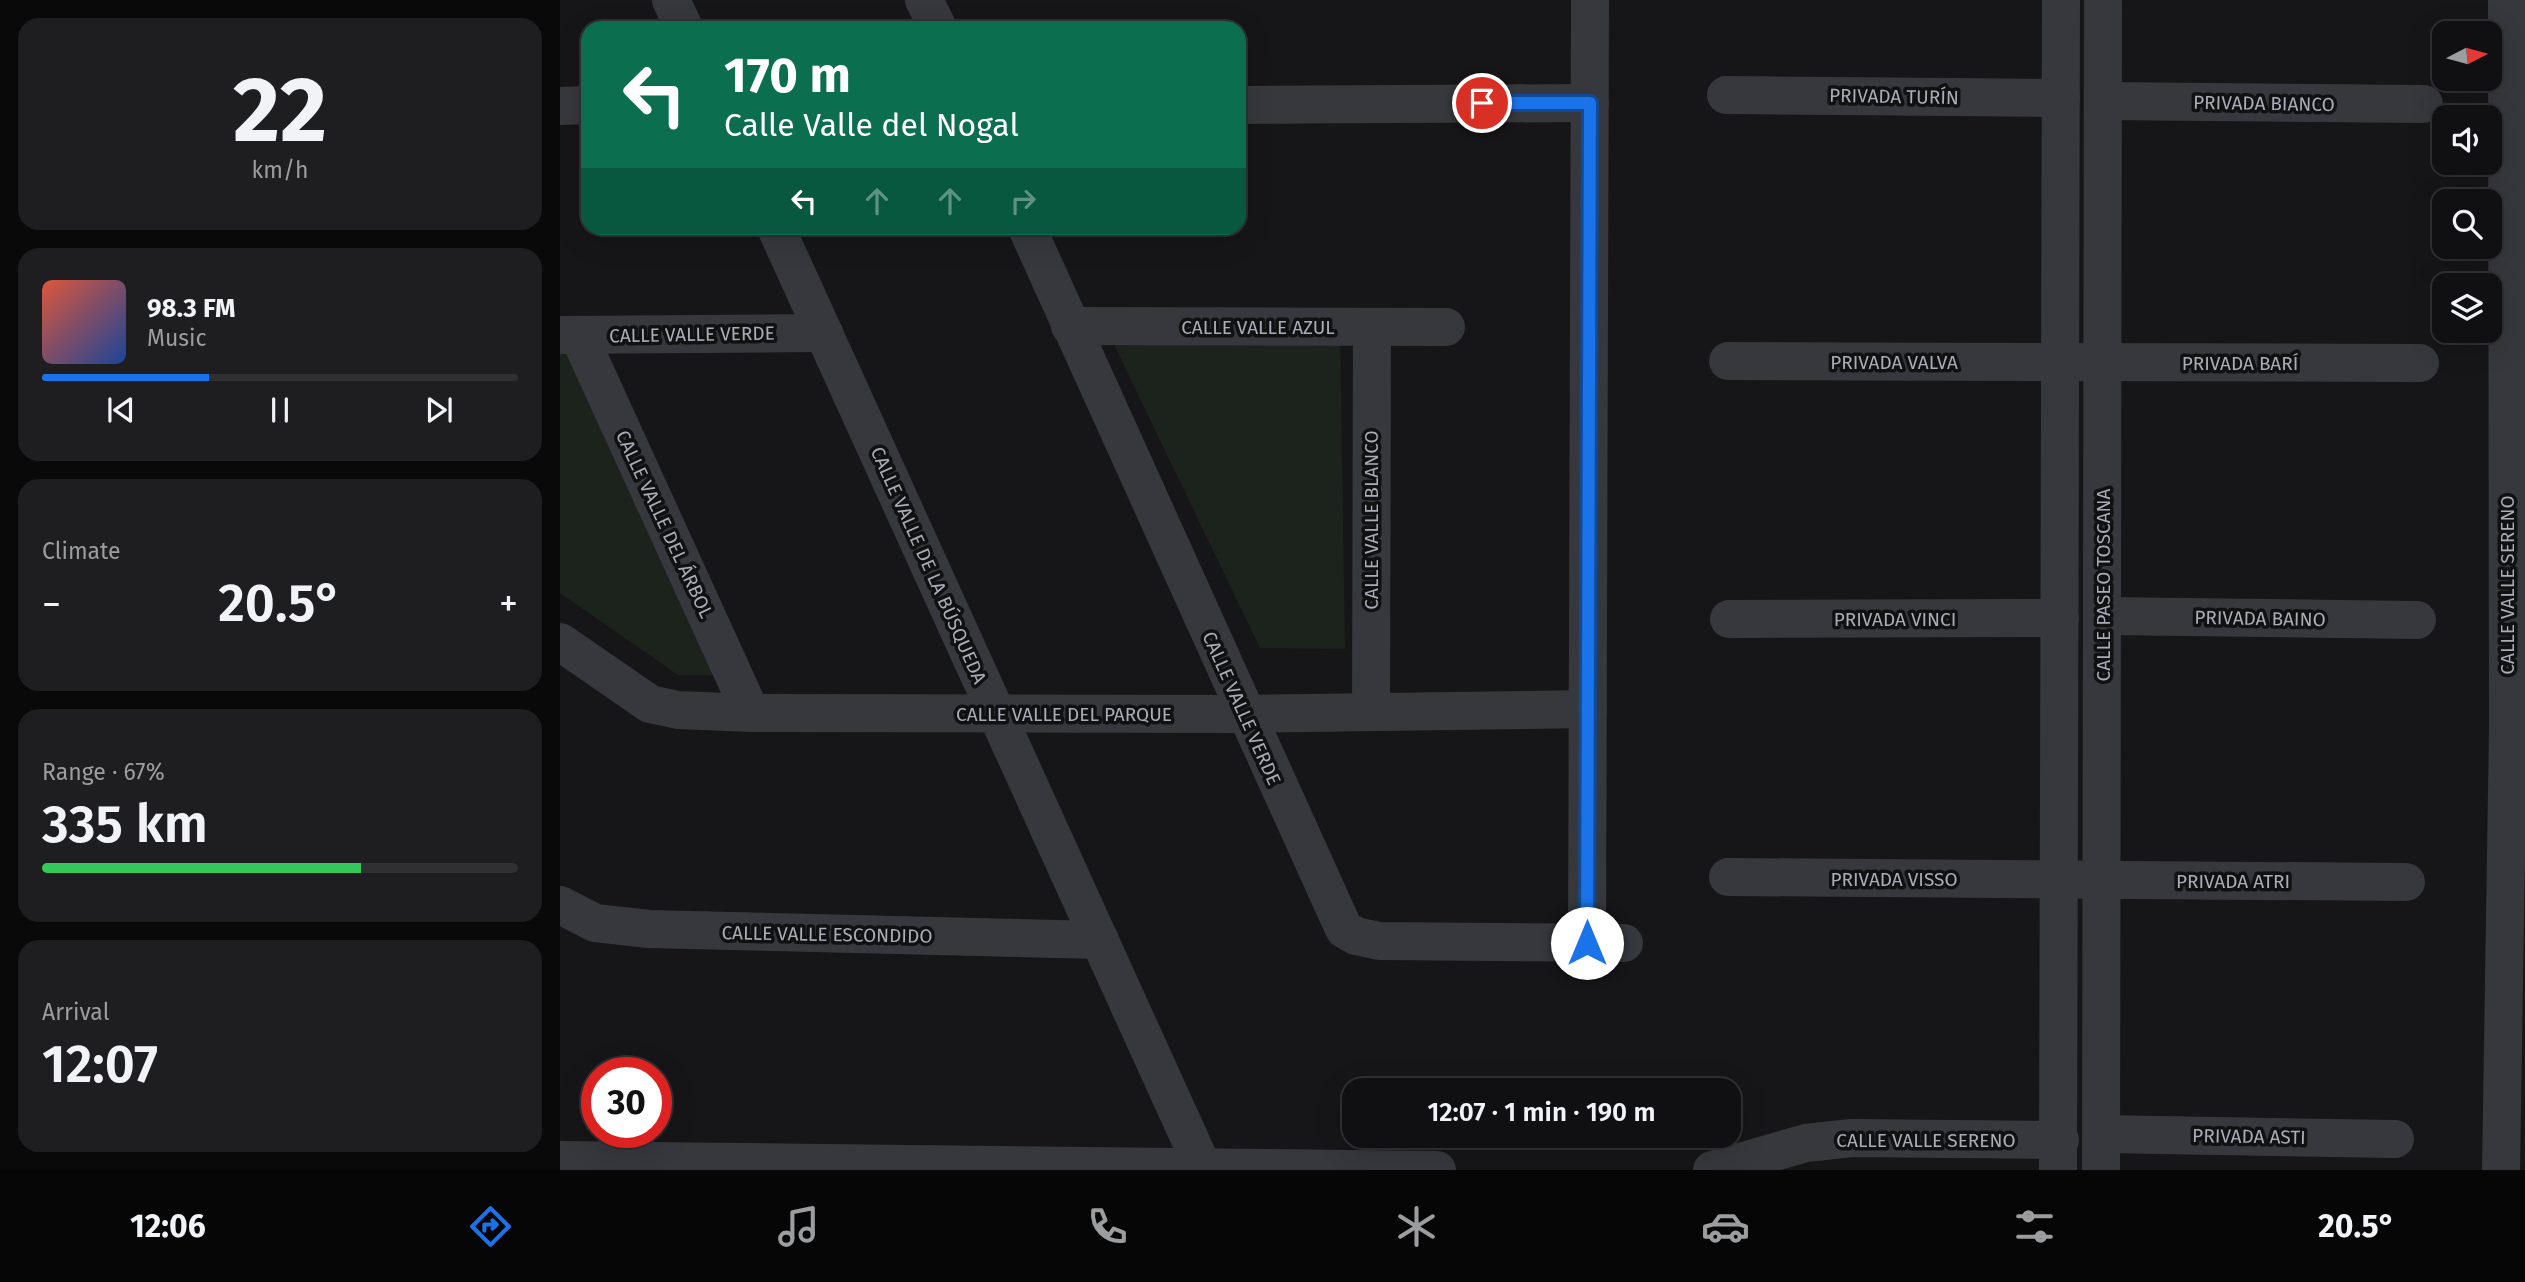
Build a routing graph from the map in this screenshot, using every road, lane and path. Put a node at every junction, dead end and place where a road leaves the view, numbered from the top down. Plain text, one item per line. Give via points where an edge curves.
1 (671, 0) edge
2 (925, 0) edge
3 (1590, 0) edge
4 (2061, 0) edge
5 (2103, 0) edge
6 (2507, 0) edge
7 (681, 21) edge
8 (935, 21) edge
9 (1726, 95) dead end
10 (2061, 98) junction
11 (2103, 102) junction
12 (1590, 103) junction
13 (2424, 104) dead end
14 (581, 105) edge
15 (1246, 105) edge
16 (560, 106) edge
17 (779, 235) edge
18 (1030, 235) edge
19 (1070, 326) junction
20 (1372, 327) junction
21 (1446, 327) dead end
22 (824, 333) junction
23 (570, 335) edge
24 (1728, 361) dead end
25 (2061, 362) junction
26 (2103, 362) junction
27 (2420, 363) dead end
28 (2103, 616) junction
29 (2060, 618) junction
30 (1729, 620) dead end
31 (2417, 620) dead end
32 (560, 642) edge
33 (1588, 709) junction
34 (1371, 712) junction
35 (751, 713) junction
36 (997, 714) junction
37 (1244, 714) junction
38 (1728, 877) dead end
39 (2060, 880) junction
40 (2103, 880) junction
41 (2406, 882) dead end
42 (560, 905) edge
43 (1100, 940) junction
44 (2395, 1139) dead end
45 (2102, 1152) edge
46 (2059, 1155) edge
47 (560, 1160) edge
48 (1203, 1170) edge
49 (1437, 1170) edge
50 (1712, 1170) edge
51 (2501, 1170) edge

1 - 7 street
2 - 8 street
3 - 12 street
4 - 10 street
5 - 11 street, CALLE PASEO TOSCANA
6 - 51 street, CALLE VALLE SERENO via 2508,729
9 - 10 street, PRIVADA TURÍN
10 - 25 street
11 - 13 street, PRIVADA BIANCO
11 - 26 street, CALLE PASEO TOSCANA
12 - 15 street
12 - 33 street
14 - 16 street
17 - 22 street, CALLE VALLE DE LA BÚSQUEDA
18 - 19 street, CALLE VALLE VERDE
19 - 20 street, CALLE VALLE AZUL
19 - 37 street, CALLE VALLE VERDE
20 - 21 street, CALLE VALLE AZUL
20 - 34 street, CALLE VALLE BLANCO
22 - 23 street, CALLE VALLE VERDE
22 - 36 street, CALLE VALLE DE LA BÚSQUEDA
23 - 35 street, CALLE VALLE DEL ÁRBOL
24 - 25 street, PRIVADA VALVA
25 - 26 street, PRIVADA BARÍ
25 - 29 street
26 - 27 street, PRIVADA BARÍ
26 - 28 street, CALLE PASEO TOSCANA
28 - 31 street, PRIVADA BAINO
28 - 40 street, CALLE PASEO TOSCANA
29 - 30 street, PRIVADA VINCI
29 - 39 street
32 - 35 street, CALLE VALLE DEL PARQUE via 650,704
33 - 34 street, CALLE VALLE DEL PARQUE
33 - 37 street, CALLE VALLE VERDE via 1605,943 1379,941 1344,929
34 - 37 street, CALLE VALLE DEL PARQUE
35 - 36 street, CALLE VALLE DEL PARQUE
36 - 37 street, CALLE VALLE DEL PARQUE
36 - 43 street, CALLE VALLE DE LA BÚSQUEDA
38 - 39 street, PRIVADA VISSO
39 - 40 street, PRIVADA ATRI
39 - 46 street
40 - 41 street, PRIVADA ATRI
40 - 45 street, CALLE PASEO TOSCANA
42 - 43 street, CALLE VALLE ESCONDIDO via 595,923 649,929
43 - 48 street, CALLE VALLE DE LA BÚSQUEDA
44 - 45 street, PRIVADA ASTI
46 - 50 street, CALLE VALLE SERENO via 1851,1138 1806,1143
47 - 48 street
48 - 49 street

